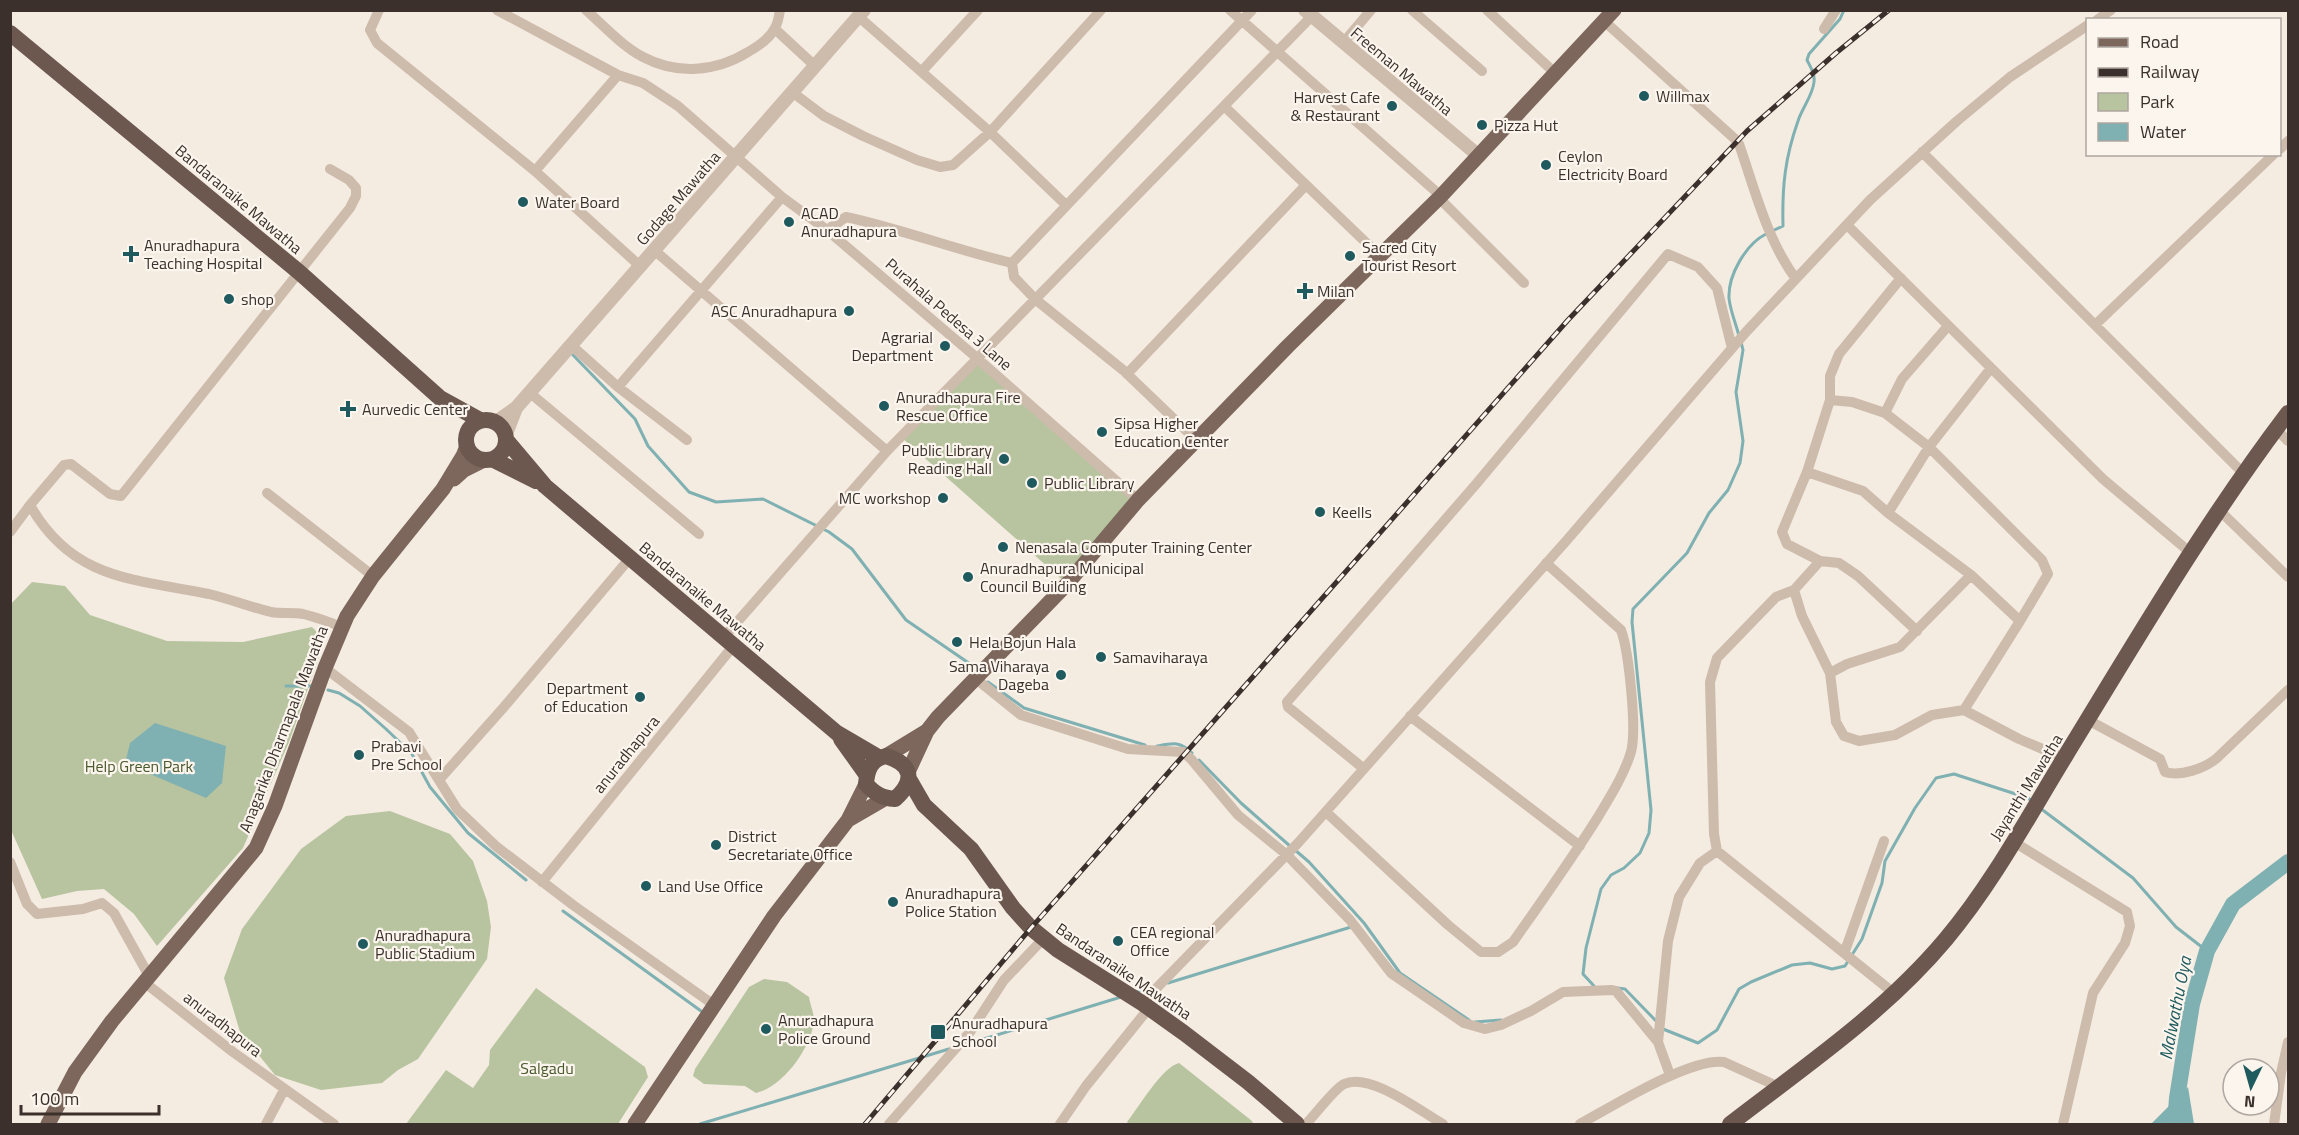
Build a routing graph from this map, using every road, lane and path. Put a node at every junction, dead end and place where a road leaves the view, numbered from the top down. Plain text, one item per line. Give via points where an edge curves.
1 (380, 10) edge
2 (497, 10) edge
3 (586, 10) edge
4 (780, 10) edge
5 (978, 10) edge
6 (1101, 10) edge
7 (1230, 10) edge
8 (1252, 10) edge
9 (1371, 10) edge
10 (1412, 10) edge
11 (1487, 10) edge
12 (1836, 10) edge
13 (1309, 13) edge
14 (862, 14) edge
15 (1609, 16) edge
16 (1242, 21) junction
17 (2086, 26) edge
18 (775, 29) junction
19 (1824, 29) dead end
20 (10, 33) edge
21 (1343, 43) junction
22 (1278, 51) junction
23 (815, 66) junction
24 (922, 71) junction
25 (1482, 71) dead end
26 (1556, 73) junction
27 (618, 75) junction
28 (792, 92) junction
29 (1224, 106) junction
30 (990, 132) junction
31 (1922, 152) junction
32 (1479, 156) junction
33 (2272, 156) edge
34 (736, 157) junction
35 (330, 169) dead end
36 (535, 171) junction
37 (1305, 186) junction
38 (782, 197) junction
39 (1440, 197) junction
40 (1066, 205) junction
41 (1847, 225) junction
42 (826, 230) junction
43 (654, 250) junction
44 (1380, 256) junction
45 (1012, 262) junction
46 (640, 266) junction
47 (299, 272) junction
48 (1901, 278) junction
49 (1796, 279) junction
50 (1524, 283) dead end
51 (701, 290) junction
52 (1035, 299) junction
53 (2095, 325) junction
54 (1948, 326) junction
55 (571, 345) junction
56 (1735, 346) junction
57 (977, 358) junction
58 (1991, 368) junction
59 (1127, 374) junction
60 (618, 387) junction
61 (530, 393) junction
62 (440, 398) junction
63 (1830, 400) junction
64 (1885, 413) junction
65 (2289, 413) edge
66 (497, 429) junction
67 (2276, 429) junction
68 (687, 440) dead end
69 (1197, 441) junction
70 (2289, 441) edge
71 (466, 442) junction
72 (1929, 447) junction
73 (887, 451) junction
74 (488, 460) junction
75 (1807, 472) junction
76 (2244, 474) junction
77 (545, 486) junction
78 (442, 489) junction
79 (267, 493) dead end
80 (1138, 500) junction
81 (30, 505) junction
82 (2219, 510) junction
83 (1888, 513) junction
84 (10, 532) edge
85 (699, 534) dead end
86 (2192, 554) junction
87 (630, 558) junction
88 (1820, 561) junction
89 (1546, 563) junction
90 (1971, 575) junction
91 (373, 576) junction
92 (2289, 578) edge
93 (1794, 590) junction
94 (2020, 621) junction
95 (342, 627) junction
96 (1917, 631) junction
97 (729, 641) junction
98 (325, 668) junction
99 (1830, 673) junction
100 (975, 678) junction
101 (2289, 690) edge
102 (1964, 710) junction
103 (1410, 716) junction
104 (2088, 720) junction
105 (927, 731) junction
106 (837, 734) junction
107 (882, 757) junction
108 (2064, 758) junction
109 (1363, 768) junction
110 (909, 775) junction
111 (866, 779) junction
112 (439, 780) junction
113 (890, 799) junction
114 (924, 805) junction
115 (1326, 812) junction
116 (848, 820) junction
117 (1884, 841) dead end
118 (2014, 842) junction
119 (1580, 846) junction
120 (1292, 850) junction
121 (1717, 851) junction
122 (10, 862) edge
123 (542, 882) junction
124 (1043, 939) junction
125 (1846, 953) junction
126 (147, 979) junction
127 (1895, 994) junction
128 (714, 1005) junction
129 (1145, 1006) junction
130 (1658, 1042) junction
131 (2289, 1042) edge
132 (2285, 1073) edge
133 (1670, 1075) junction
134 (1779, 1087) junction
135 (284, 1090) junction
136 (48, 1125) edge
137 (266, 1125) edge
138 (334, 1125) edge
139 (635, 1125) edge
140 (889, 1125) edge
141 (1060, 1125) edge
142 (1297, 1125) edge
143 (1306, 1125) edge
144 (1443, 1125) edge
145 (1580, 1125) edge
146 (1730, 1125) edge
147 (2063, 1125) edge
148 (2274, 1125) edge

1 - 36 street via 370,30 377,43
2 - 27 street, Purahala Pedesa 3 Lane
3 - 18 street via 642,57 680,69 716,67 733,61 758,46
4 - 18 street
5 - 24 street
6 - 30 street
7 - 16 street
8 - 16 street
9 - 21 street
10 - 25 street
11 - 26 street
12 - 19 street
13 - 21 street, Freeman Mawatha
13 - 22 street, anuradhapura
14 - 23 street, Godage Mawatha
14 - 24 street
15 - 26 main road
15 - 49 street via 1737,141 1767,225
16 - 22 street
16 - 40 street
17 - 31 street via 2010,77
18 - 23 street
20 - 47 highway, Bandaranaike Mawatha
21 - 32 street, Freeman Mawatha
22 - 29 street, anuradhapura
22 - 39 street
23 - 28 street, Godage Mawatha
24 - 30 street
26 - 32 main road
27 - 34 street, Purahala Pedesa 3 Lane via 643,83 678,106
27 - 36 street
28 - 30 street via 824,116 863,136 940,167 953,165
28 - 34 street, Godage Mawatha
29 - 37 street
29 - 52 street, anuradhapura
30 - 40 street
31 - 41 street
31 - 53 street
32 - 39 main road
33 - 53 street
34 - 38 street, Purahala Pedesa 3 Lane
34 - 43 street, Godage Mawatha
35 - 47 street via 349,180 356,188 356,196
36 - 46 street
37 - 44 street
37 - 59 street
38 - 42 street, Purahala Pedesa 3 Lane
38 - 51 street
39 - 44 main road
39 - 50 street
40 - 45 street
41 - 48 street
41 - 49 street
42 - 45 street via 846,217
42 - 57 street, Purahala Pedesa 3 Lane
43 - 46 street, Godage Mawatha
43 - 51 street
44 - 69 main road
45 - 52 street via 1014,277
46 - 55 street, Godage Mawatha
47 - 62 highway, Bandaranaike Mawatha
47 - 81 street via 121,496 110,494 71,464 64,465
48 - 54 street
48 - 63 street via 1839,354 1830,376
49 - 56 street
51 - 60 street
51 - 73 street
52 - 57 street, anuradhapura
52 - 59 street
53 - 76 street
54 - 58 street
54 - 64 street via 1902,379
55 - 60 street
55 - 61 street, Godage Mawatha
56 - 89 street
56 - 109 street via 1717,288 1698,267 1668,254 1478,483 1287,702 1288,707
57 - 73 street, anuradhapura
57 - 80 street, Purahala Pedesa 3 Lane
58 - 72 street
58 - 86 street via 2103,479
59 - 69 street
60 - 68 street
61 - 66 street, Godage Mawatha
61 - 85 street
62 - 66 highway, Bandaranaike Mawatha
62 - 71 highway, Bandaranaike Mawatha
63 - 64 street via 1852,402
63 - 75 street
64 - 72 street
65 - 67 highway, Jayanthi Mawatha
66 - 71 highway via 470,427
66 - 74 highway via 501,453
66 - 77 highway, Bandaranaike Mawatha
67 - 70 street
67 - 76 highway, Jayanthi Mawatha
69 - 80 main road
71 - 74 highway via 473,455
71 - 78 main road, Anagarika Dharmapala Mawatha via 463,456
72 - 83 street
72 - 94 street via 2042,560 2048,574
73 - 97 street, anuradhapura via 811,536
74 - 77 highway, Bandaranaike Mawatha
74 - 78 main road, Anagarika Dharmapala Mawatha via 464,470
75 - 83 street via 1863,491
75 - 88 street via 1782,532 1787,544
76 - 82 highway, Jayanthi Mawatha
77 - 87 highway, Bandaranaike Mawatha
78 - 91 main road, Anagarika Dharmapala Mawatha
79 - 91 street
80 - 100 main road via 1067,584
81 - 84 street
81 - 95 street via 55,540 98,569 273,612 302,614
82 - 86 highway, Jayanthi Mawatha
82 - 92 street
83 - 90 street
86 - 104 highway, Jayanthi Mawatha
87 - 97 highway, Bandaranaike Mawatha
87 - 112 street
88 - 93 street
88 - 96 street via 1839,563 1858,576
89 - 103 street
89 - 119 street via 1621,630 1626,643 1631,752 1616,787
90 - 94 street
90 - 96 street
91 - 95 main road, Anagarika Dharmapala Mawatha
93 - 99 street via 1802,616
93 - 121 street via 1776,597 1717,658 1710,682
94 - 102 street
95 - 98 main road, Anagarika Dharmapala Mawatha
96 - 99 street via 1900,647
97 - 106 highway, Bandaranaike Mawatha
97 - 123 street, anuradhapura
98 - 112 street via 409,732
98 - 126 main road, Anagarika Dharmapala Mawatha via 256,848
99 - 102 street via 1836,722 1844,736 1859,741 1895,735 1932,715
100 - 105 main road
100 - 120 street via 1021,715 1128,748 1183,752 1238,815
101 - 104 street via 2217,758 2180,773 2165,772 2160,759
102 - 108 street
103 - 109 street
103 - 119 street
104 - 108 highway, Jayanthi Mawatha
105 - 107 main road
105 - 110 main road
106 - 107 highway, Bandaranaike Mawatha
106 - 111 highway, Bandaranaike Mawatha
107 - 110 highway via 899,760
107 - 111 highway via 870,765
108 - 118 highway, Jayanthi Mawatha
109 - 115 street
110 - 113 highway via 904,790
110 - 114 highway, Bandaranaike Mawatha
111 - 113 highway via 875,793
111 - 116 main road
112 - 123 street via 457,809
113 - 114 highway
113 - 116 main road
114 - 124 highway, Bandaranaike Mawatha via 971,849 1019,917
115 - 119 street via 1481,952 1498,952 1513,942
115 - 120 street
116 - 128 main road via 774,916
117 - 125 street
118 - 127 highway, Jayanthi Mawatha via 1959,923
118 - 147 street via 2127,912 2130,926 2125,943 2093,993
120 - 129 street
120 - 130 street via 1391,973 1464,1023 1485,1029 1532,1011 1569,990 1612,990
121 - 125 street
121 - 130 street via 1700,863 1679,897 1668,941
122 - 126 street via 27,904 37,914 102,903 114,913
123 - 128 street
124 - 129 highway, Bandaranaike Mawatha
124 - 140 street via 1004,980 970,1032
125 - 127 street
126 - 135 street, anuradhapura
126 - 136 main road, Anagarika Dharmapala Mawatha via 75,1072
127 - 134 highway, Jayanthi Mawatha
128 - 139 main road
129 - 141 street
129 - 142 highway, Bandaranaike Mawatha via 1215,1056
130 - 133 street
131 - 132 street
132 - 148 street
133 - 134 street via 1715,1061
133 - 145 street
134 - 146 highway, Jayanthi Mawatha
135 - 137 street
135 - 138 street, anuradhapura
143 - 144 street via 1342,1084 1359,1081 1373,1084

